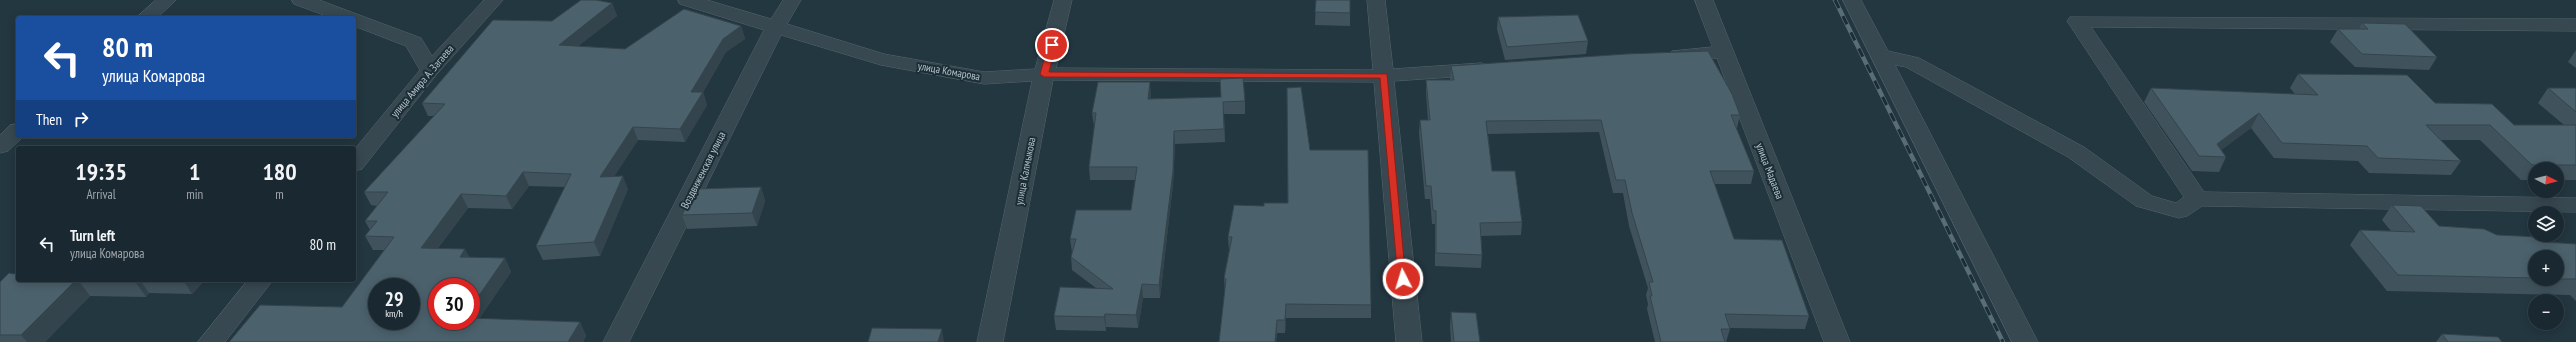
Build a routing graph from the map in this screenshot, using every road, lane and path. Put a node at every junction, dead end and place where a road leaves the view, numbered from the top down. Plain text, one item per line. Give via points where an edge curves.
1 (166, 0) edge
2 (301, 0) edge
3 (494, 0) edge
4 (687, 0) edge
5 (792, 0) edge
6 (1063, 0) edge
7 (1376, 0) edge
8 (1704, 0) edge
9 (1852, 0) edge
10 (148, 16) edge
11 (345, 16) edge
12 (356, 20) edge
13 (2576, 25) edge
14 (776, 26) junction
15 (1723, 52) junction
16 (1660, 56) edge
17 (1881, 56) junction
18 (1502, 67) edge
19 (430, 70) junction
20 (1044, 74) junction
21 (1384, 76) junction
22 (16, 132) edge
23 (0, 146) edge
24 (356, 162) edge
25 (2197, 199) junction
26 (2576, 206) edge
27 (259, 282) edge
28 (211, 342) edge
29 (616, 342) edge
30 (990, 342) edge
31 (1409, 342) edge
32 (1837, 342) edge
33 (2025, 342) edge

1 - 10 street
2 - 11 street
3 - 19 street, улица Амира А. Загаева
4 - 14 street, улица Комарова
5 - 14 street, Воздвиженская улица
6 - 20 street, улица Калмыкова
7 - 21 street
8 - 15 street, улица Мадаева
9 - 17 street
12 - 19 street via 414,42
13 - 25 street via 2077,21
14 - 20 street, улица Комарова via 881,59 911,65 984,78
14 - 29 street, Воздвиженская улица
15 - 16 street
15 - 32 street, улица Мадаева
17 - 25 street via 1912,62 2076,152 2144,201 2179,211
17 - 33 street
18 - 21 street, улица Комарова
19 - 24 street, улица Амира А. Загаева
20 - 21 street, улица Комарова
20 - 30 street, улица Калмыкова
21 - 31 street
22 - 23 street
25 - 26 street
27 - 28 street

